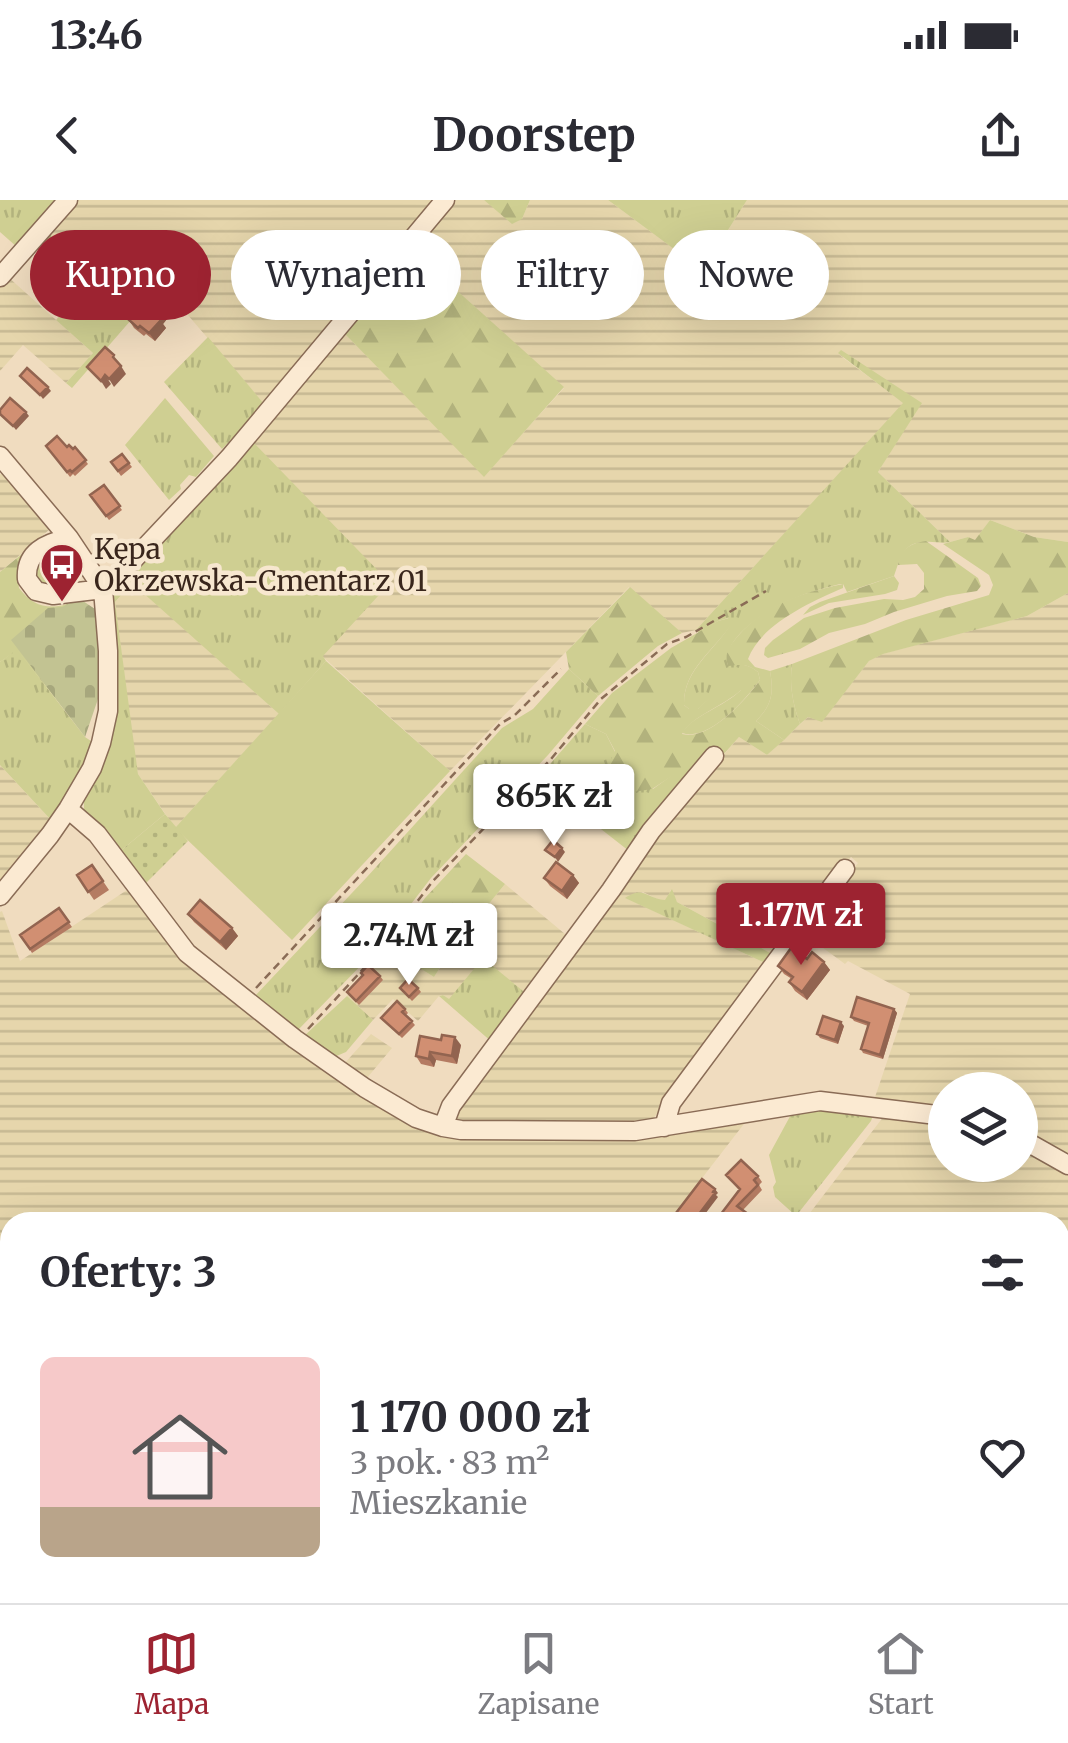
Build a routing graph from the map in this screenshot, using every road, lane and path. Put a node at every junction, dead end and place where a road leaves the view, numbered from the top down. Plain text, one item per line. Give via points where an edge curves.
1 (68, 200) edge
2 (446, 200) edge
3 (0, 277) edge
4 (0, 456) edge
5 (69, 538) junction
6 (102, 588) junction
7 (766, 590) dead end
8 (561, 669) dead end
9 (714, 756) dead end
10 (68, 809) junction
11 (846, 869) dead end
12 (0, 896) edge
13 (245, 1000) junction
14 (295, 1039) junction
15 (928, 1114) edge
16 (664, 1127) junction
17 (443, 1128) junction
18 (1038, 1148) edge
19 (1068, 1165) edge

1 - 3 street
2 - 6 street via 229,458
4 - 5 street
5 - 6 street
5 - 6 street via 51,542 29,560 30,586 53,595
6 - 10 street via 108,711 92,768
7 - 14 path via 668,644 600,700
8 - 13 path via 500,724
9 - 17 street via 650,831 451,1106
10 - 12 street
10 - 13 street via 97,834 187,953
11 - 16 street via 672,1103
13 - 14 street
14 - 17 street via 392,1106
15 - 16 street via 820,1101
16 - 17 street
18 - 19 street

